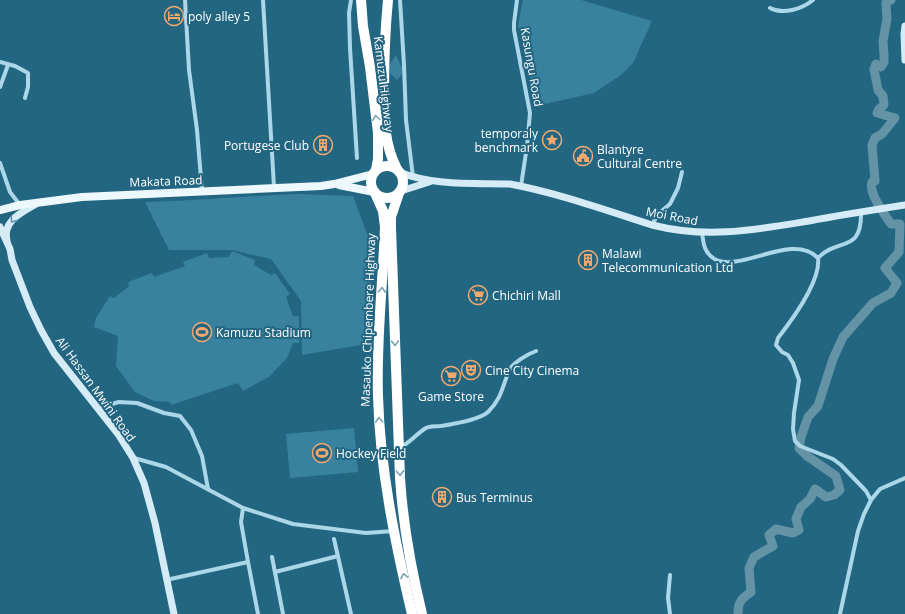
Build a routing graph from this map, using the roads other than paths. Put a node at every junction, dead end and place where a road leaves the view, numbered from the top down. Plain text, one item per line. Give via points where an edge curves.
1 (185, 0) edge
2 (263, 0) edge
3 (351, 0) edge
4 (361, 0) edge
5 (388, 0) edge
6 (400, 0) edge
7 (517, 0) edge
8 (813, 0) edge
9 (770, 8) dead end
10 (904, 30) edge
11 (905, 60) edge
12 (0, 62) edge
13 (8, 65) junction
14 (0, 87) edge
15 (25, 98) dead end
16 (357, 158) dead end
17 (0, 163) edge
18 (398, 170) junction
19 (374, 172) junction
20 (682, 172) dead end
21 (413, 177) junction
22 (437, 182) junction
23 (334, 184) junction
24 (521, 186) junction
25 (274, 187) junction
26 (202, 191) junction
27 (400, 192) junction
28 (375, 193) junction
29 (38, 202) junction
30 (20, 205) junction
31 (905, 205) edge
32 (0, 210) edge
33 (861, 212) junction
34 (652, 225) junction
35 (0, 227) edge
36 (702, 232) junction
37 (2, 234) edge
38 (10, 249) junction
39 (818, 258) junction
40 (536, 351) dead end
41 (97, 408) junction
42 (379, 435) junction
43 (398, 444) junction
44 (133, 458) junction
45 (905, 478) edge
46 (208, 489) junction
47 (870, 500) junction
48 (243, 508) junction
49 (394, 531) junction
50 (334, 539) dead end
51 (338, 556) junction
52 (272, 557) dead end
53 (248, 562) junction
54 (275, 572) junction
55 (670, 575) dead end
56 (166, 580) junction
57 (174, 614) edge
58 (258, 614) edge
59 (283, 614) edge
60 (351, 614) edge
61 (412, 614) edge
62 (422, 614) edge
63 (670, 614) edge
64 (840, 614) edge

1 - 26 street via 189,70
2 - 25 street
3 - 16 street via 350,48
19 -> 4 highway, Kamuzu Highway via 378,159 378,133
5 - 18 highway, Kamuzu Highway via 384,62 385,136
6 - 21 street via 406,120
7 - 24 street, Kasungu Road via 514,30 530,113
8 - 9 street via 789,11 776,11
10 - 11 main road
12 - 13 street
13 - 14 street
13 - 15 street via 28,73
17 - 30 street via 10,192
18 - 19 highway via 386,166
18 - 21 main road
18 - 27 highway via 403,181
19 - 23 main road, Makata Road
19 - 28 highway via 371,186
20 - 34 street via 670,204 658,214
21 - 22 main road
22 - 24 main road, Moi Road
22 - 27 main road via 428,182
23 - 25 main road, Makata Road
23 - 28 main road, Makata Road
24 - 34 main road, Moi Road
25 - 26 main road, Makata Road
26 - 29 main road, Makata Road via 82,197
27 - 28 highway via 390,198
27 -> 43 highway, Masauko Chipembere Highway via 391,217
42 -> 28 highway, Masauko Chipembere Highway via 377,369 384,227 383,211
29 - 30 main road, Makata Road
29 -> 38 main road via 12,220 7,236
30 - 32 main road, Makata Road
31 - 33 main road, Moi Road
33 - 36 main road, Moi Road via 739,232
33 - 39 street via 857,236 848,244 828,250
34 - 36 main road, Moi Road
35 - 37 main road, Ali Hassan Mwini Road
36 - 39 street via 707,252 723,262 735,262 795,249 808,251
37 - 38 main road, Ali Hassan Mwini Road
38 - 41 main road, Ali Hassan Mwini Road via 30,307 44,336 54,353
39 - 47 street via 819,265 800,308 778,338 776,345 793,362 800,380 794,413 795,441 800,446 833,459 841,465 866,491
40 - 43 street via 509,369 496,402 482,416 426,428 405,446
41 - 44 main road, Ali Hassan Mwini Road
41 - 46 street via 119,402 137,404 180,416 191,430 202,456
42 - 43 highway
42 - 49 highway, Masauko Chipembere Highway
43 -> 62 highway, Masauko Chipembere Highway via 405,528
44 - 46 street via 166,467
44 - 56 main road, Ali Hassan Mwini Road via 144,483 155,523
45 - 47 street via 880,489
46 - 48 street
47 - 64 street via 858,531
48 - 49 street via 293,524 366,533
48 - 53 street via 241,522
61 -> 49 highway, Masauko Chipembere Highway
50 - 51 street
51 - 54 street
51 - 60 street
52 - 54 street
53 - 56 street
53 - 58 street
54 - 59 street
55 - 63 street
56 - 57 main road, Ali Hassan Mwini Road

